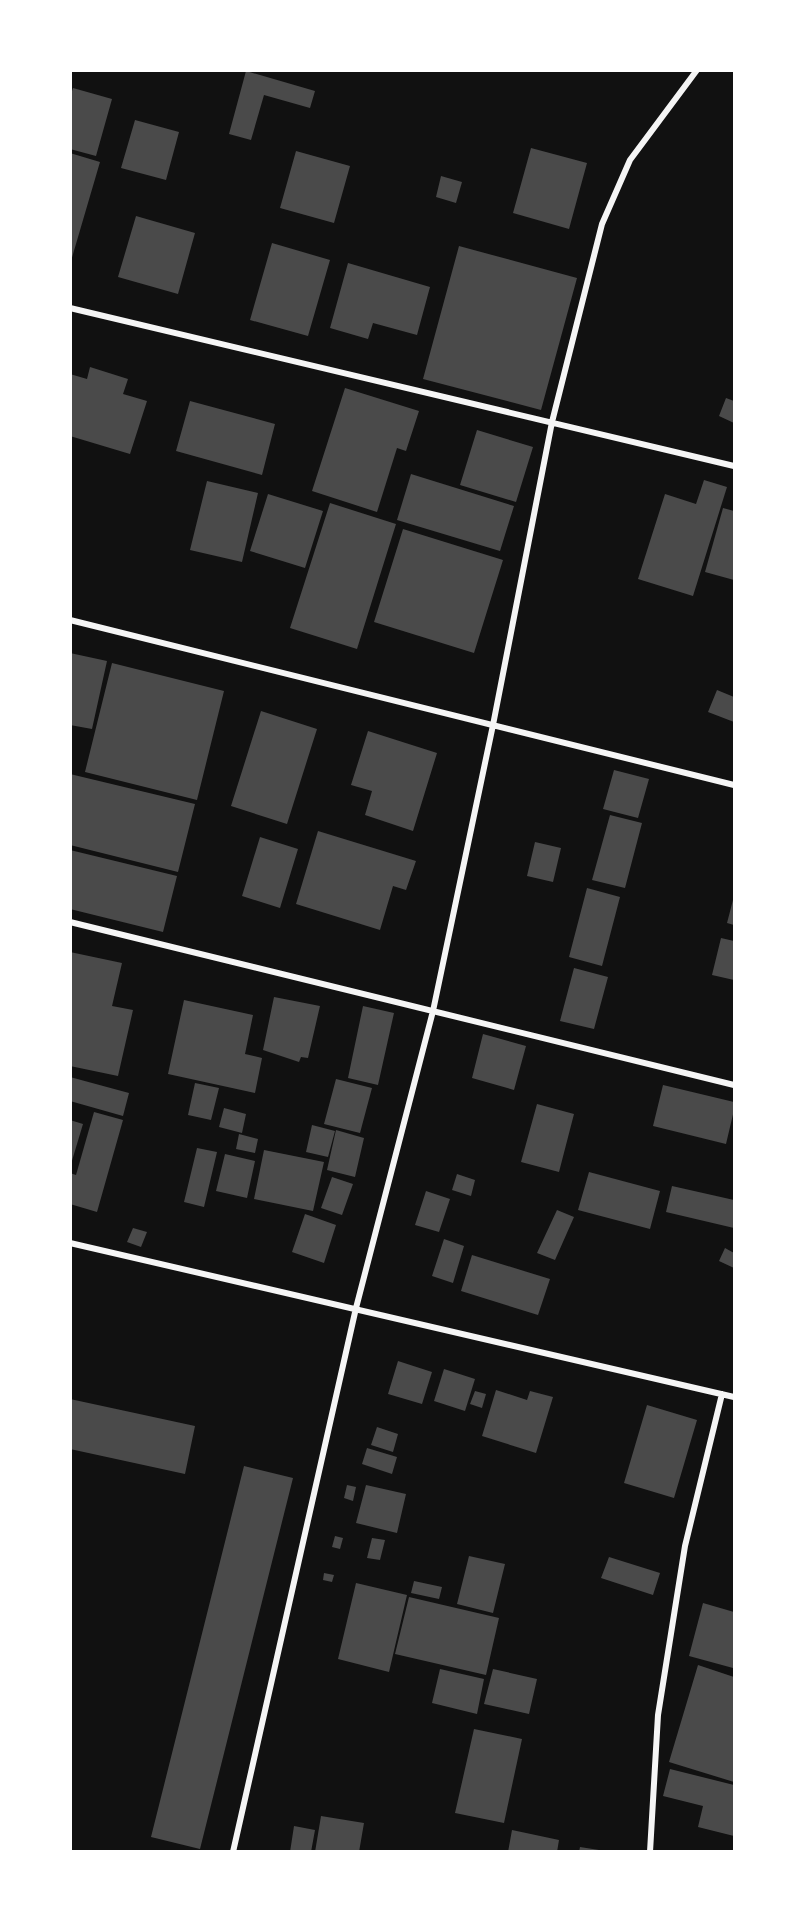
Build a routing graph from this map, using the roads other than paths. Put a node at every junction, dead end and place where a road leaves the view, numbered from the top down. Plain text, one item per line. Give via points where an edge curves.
1 (697, 70) edge
2 (70, 308) edge
3 (552, 422) junction
4 (735, 466) edge
5 (70, 620) edge
6 (493, 725) junction
7 (735, 785) edge
8 (70, 922) edge
9 (433, 1011) junction
10 (735, 1085) edge
11 (70, 1243) edge
12 (356, 1308) junction
13 (722, 1394) junction
14 (735, 1397) edge
15 (233, 1851) edge
16 (650, 1851) edge

1 - 3 street via 630,160 602,224
2 - 3 street
3 - 4 street
3 - 6 street
5 - 6 street
6 - 7 street
6 - 9 street
8 - 9 street
9 - 10 street
9 - 12 street
11 - 12 street
12 - 13 street
12 - 15 street
13 - 14 street
13 - 16 street via 685,1546 658,1715

